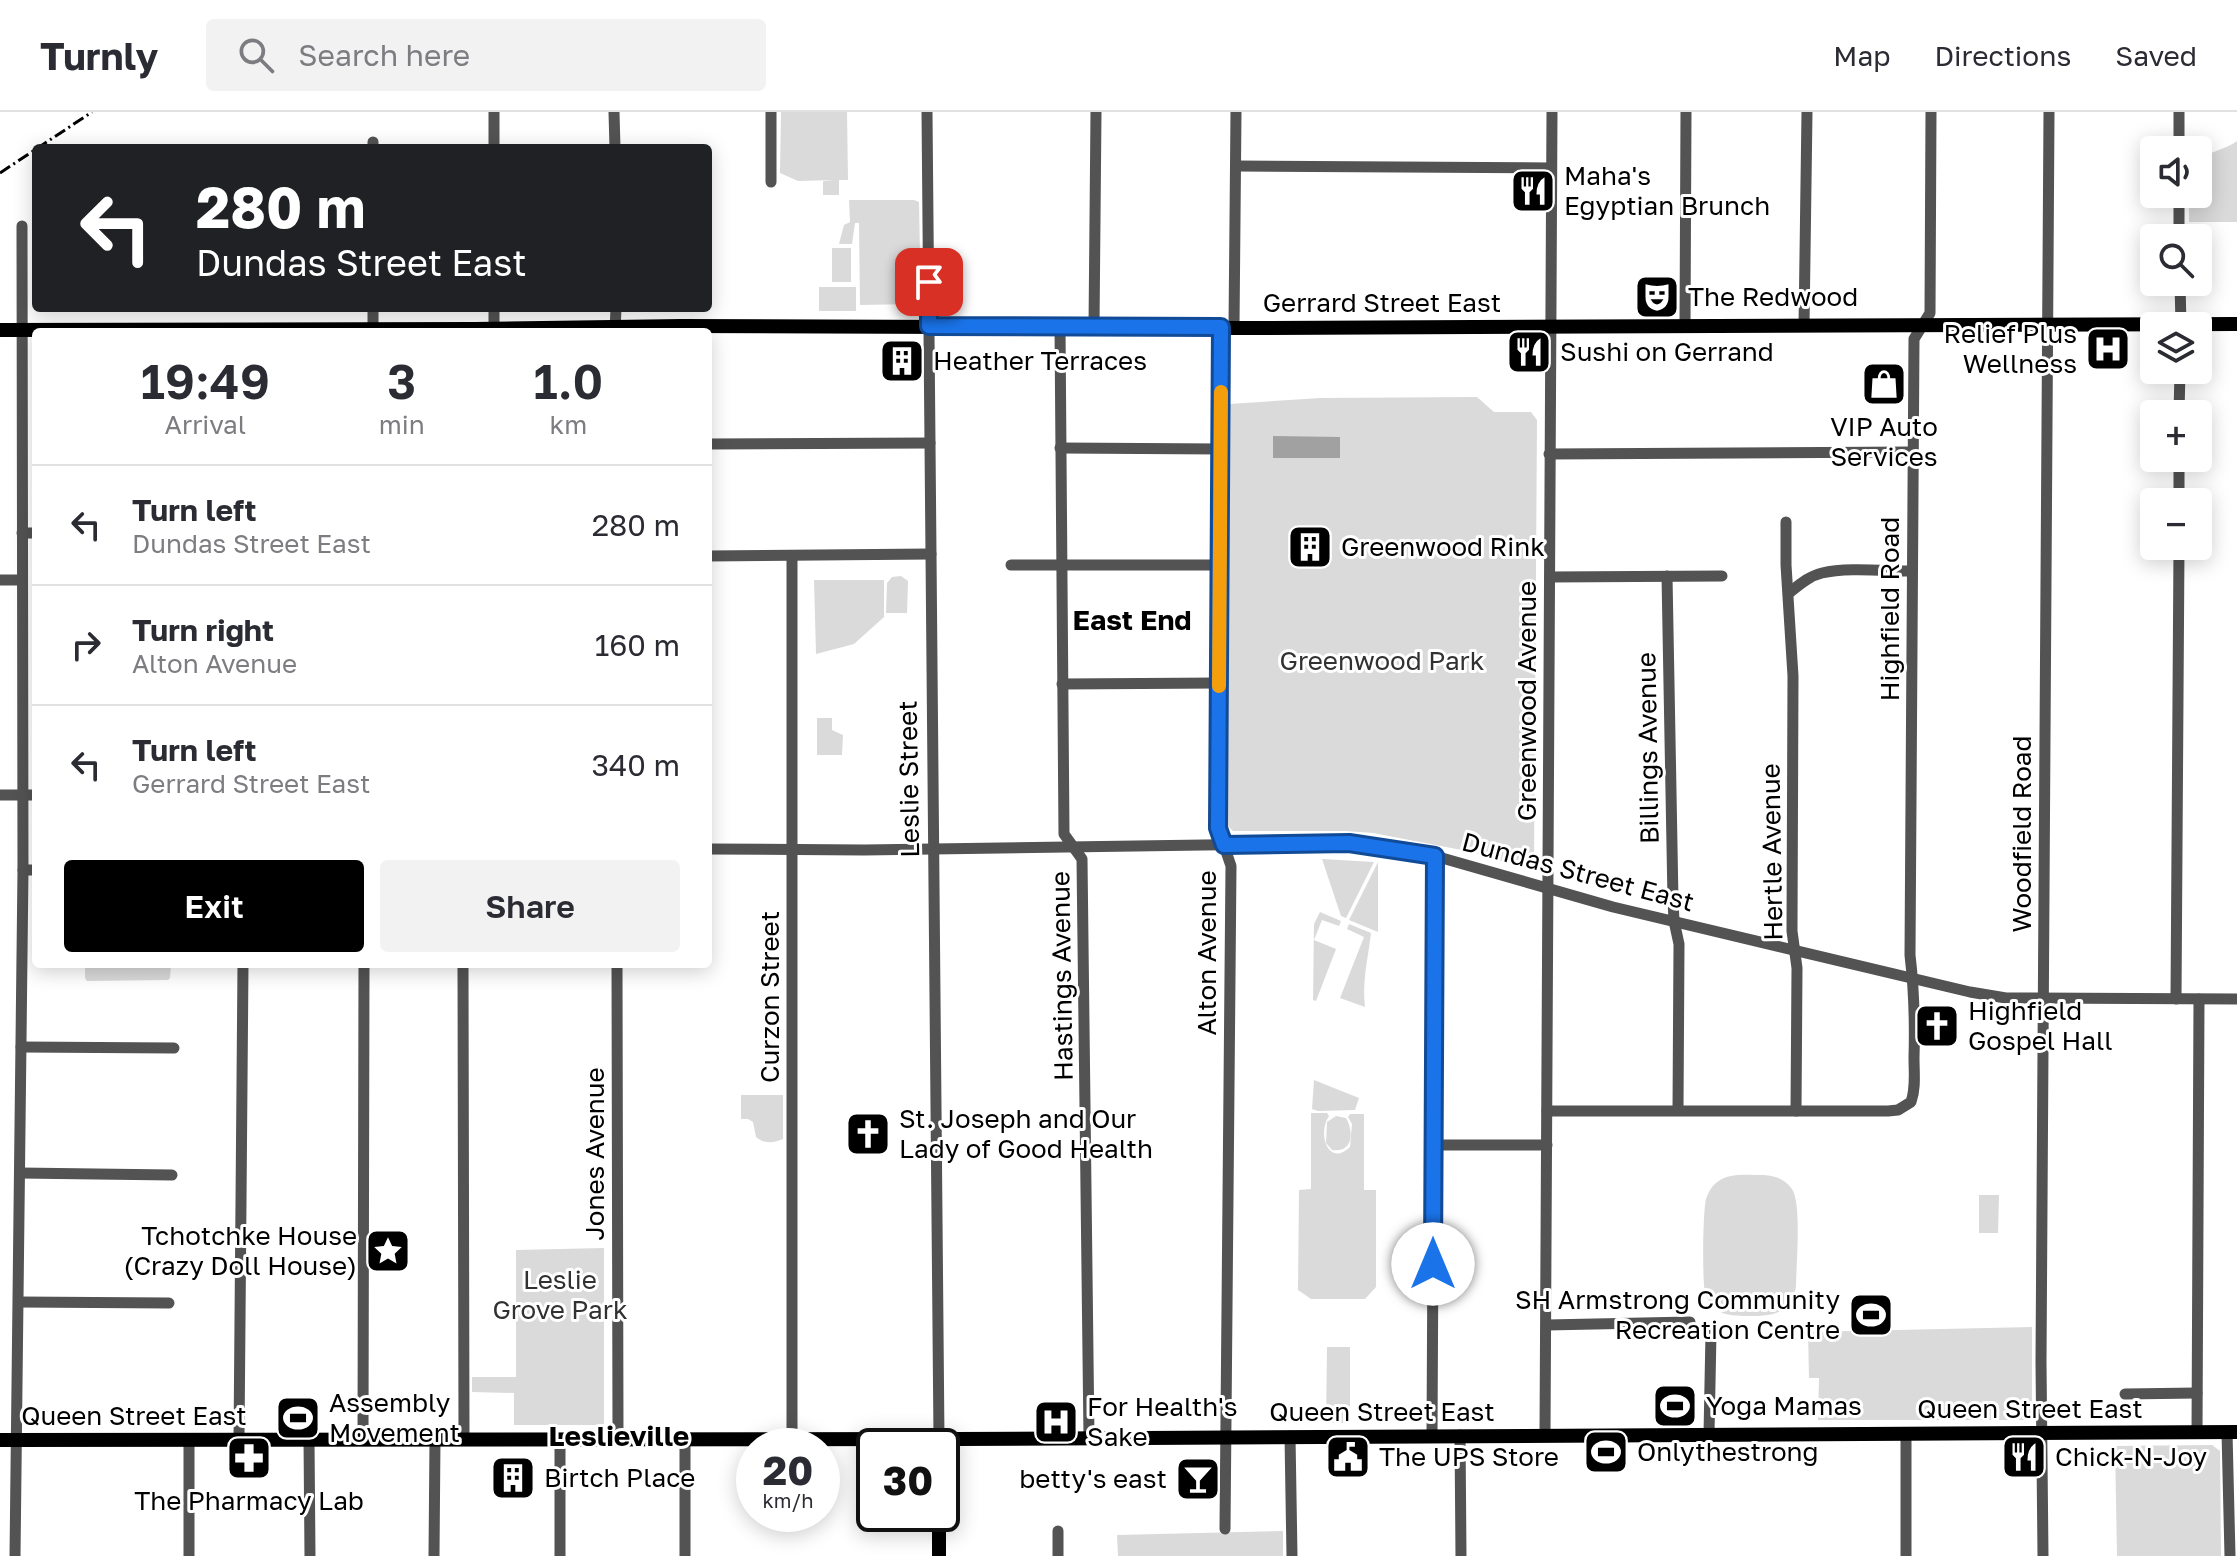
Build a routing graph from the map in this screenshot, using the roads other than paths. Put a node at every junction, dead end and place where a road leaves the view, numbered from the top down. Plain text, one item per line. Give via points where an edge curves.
1 (494, 112) edge
2 (614, 112) edge
3 (771, 112) edge
4 (927, 112) edge
5 (1096, 112) edge
6 (1236, 112) edge
7 (1552, 112) edge
8 (1686, 112) edge
9 (1807, 112) edge
10 (1931, 112) edge
11 (2049, 112) edge
12 (2179, 112) edge
13 (2179, 136) edge
14 (494, 144) edge
15 (615, 144) edge
16 (1236, 166) junction
17 (1551, 168) junction
18 (771, 182) dead end
19 (22, 226) dead end
20 (2047, 324) junction
21 (2212, 324) edge
22 (2237, 324) edge
23 (2140, 325) edge
24 (929, 326) junction
25 (1685, 326) junction
26 (1804, 326) junction
27 (1921, 326) junction
28 (1060, 327) junction
29 (1094, 327) junction
30 (1227, 327) junction
31 (1552, 327) junction
32 (712, 329) edge
33 (0, 330) edge
34 (21, 330) junction
35 (32, 330) edge
36 (930, 443) junction
37 (712, 444) edge
38 (1060, 448) junction
39 (1221, 449) junction
40 (1912, 452) junction
41 (1549, 454) junction
42 (1786, 522) dead end
43 (22, 533) junction
44 (32, 533) edge
45 (931, 554) junction
46 (712, 556) edge
47 (792, 556) junction
48 (2179, 560) edge
49 (1011, 565) dead end
50 (1061, 565) junction
51 (1219, 565) junction
52 (1912, 571) junction
53 (1667, 576) junction
54 (1722, 576) dead end
55 (1550, 577) junction
56 (0, 580) edge
57 (22, 580) junction
58 (1789, 593) junction
59 (22, 667) junction
60 (32, 667) edge
61 (1219, 683) junction
62 (1062, 684) junction
63 (0, 795) edge
64 (23, 795) junction
65 (32, 795) edge
66 (1224, 845) junction
67 (1074, 846) junction
68 (712, 849) edge
69 (793, 849) junction
70 (934, 849) junction
71 (1435, 856) junction
72 (23, 870) junction
73 (32, 870) edge
74 (1548, 888) junction
75 (1674, 921) junction
76 (1795, 950) junction
77 (243, 968) edge
78 (364, 968) edge
79 (463, 968) edge
80 (617, 968) edge
81 (1913, 978) junction
82 (2043, 999) junction
83 (2176, 999) junction
84 (2199, 999) junction
85 (2237, 999) edge
86 (21, 1047) junction
87 (174, 1048) dead end
88 (1678, 1110) junction
89 (1547, 1111) junction
90 (1796, 1111) junction
91 (1433, 1145) junction
92 (1547, 1145) junction
93 (20, 1173) junction
94 (172, 1175) dead end
95 (19, 1302) junction
96 (169, 1303) dead end
97 (1690, 1322) dead end
98 (1547, 1325) junction
99 (1711, 1333) dead end
100 (2197, 1393) junction
101 (2125, 1394) dead end
102 (792, 1428) edge
103 (939, 1428) edge
104 (2232, 1432) edge
105 (2041, 1433) junction
106 (2197, 1433) junction
107 (1545, 1434) junction
108 (1709, 1434) junction
109 (1906, 1434) junction
110 (1432, 1435) junction
111 (1460, 1435) junction
112 (1290, 1436) junction
113 (1227, 1437) junction
114 (1089, 1438) junction
115 (189, 1439) junction
116 (239, 1439) junction
117 (309, 1439) junction
118 (363, 1439) junction
119 (560, 1439) junction
120 (618, 1439) junction
121 (0, 1440) edge
122 (16, 1440) junction
123 (435, 1440) junction
124 (464, 1440) junction
125 (685, 1440) junction
126 (736, 1440) edge
127 (960, 1441) edge
128 (1225, 1529) dead end
129 (1058, 1531) dead end
130 (939, 1532) edge
131 (15, 1556) edge
132 (189, 1556) edge
133 (310, 1556) edge
134 (434, 1556) edge
135 (560, 1556) edge
136 (685, 1556) edge
137 (939, 1556) edge
138 (1058, 1556) edge
139 (1292, 1556) edge
140 (1461, 1556) edge
141 (1906, 1556) edge
142 (2043, 1556) edge
143 (2230, 1556) edge

1 - 14 street
2 - 15 street
3 - 18 street
4 - 24 street, Leslie Street
5 - 29 street
6 - 16 street, Alton Avenue
7 - 17 street, Greenwood Avenue
8 - 25 street
9 - 26 street
10 - 27 street, Highfield Road via 1930,313
11 - 20 street, Woodfield Road
12 - 13 street
16 - 17 street
16 - 30 street, Alton Avenue
17 - 31 street, Greenwood Avenue
19 - 34 street
20 - 23 main road, Gerrard Street East
20 - 27 main road, Gerrard Street East
20 - 82 street, Woodfield Road
21 - 22 main road, Gerrard Street East
24 - 28 main road, Gerrard Street East
24 - 32 main road, Gerrard Street East
24 - 36 street, Leslie Street
25 - 26 main road, Gerrard Street East
25 - 31 main road, Gerrard Street East
26 - 27 main road, Gerrard Street East
27 - 40 street, Highfield Road via 1914,339
28 - 29 main road, Gerrard Street East
28 - 38 street, Hastings Avenue
29 - 30 main road, Gerrard Street East
30 - 31 main road, Gerrard Street East
30 - 39 street, Alton Avenue
31 - 41 street, Greenwood Avenue
33 - 34 main road, Gerrard Street East
34 - 35 main road, Gerrard Street East
34 - 43 street
36 - 37 street
36 - 45 street, Leslie Street
38 - 39 street
38 - 50 street, Hastings Avenue
39 - 51 street, Alton Avenue
40 - 41 street
40 - 52 street, Highfield Road
41 - 55 street, Greenwood Avenue
42 - 58 street, Hertle Avenue
43 - 44 street
43 - 57 street
45 - 47 street
45 - 70 street, Leslie Street
46 - 47 street
47 - 69 street, Curzon Street
48 - 83 street
49 - 50 street
50 - 51 street
50 - 62 street, Hastings Avenue
51 - 61 street, Alton Avenue
52 - 58 street via 1819,573
52 - 81 street, Highfield Road
53 - 54 street
53 - 55 street
53 - 75 street, Billings Avenue
55 - 74 street, Greenwood Avenue
56 - 57 street
57 - 59 street
58 - 76 street, Hertle Avenue
59 - 60 street
59 - 64 street
61 - 62 street
61 - 66 street, Alton Avenue via 1218,828
62 - 67 street, Hastings Avenue via 1064,834
63 - 64 street
64 - 65 street
64 - 72 street
66 - 67 street, Dundas Street East
66 - 71 street, Dundas Street East via 1349,843
66 - 113 street, Alton Avenue via 1231,866
67 - 70 street, Dundas Street East
67 - 114 street, Hastings Avenue via 1083,862
68 - 69 street, Dundas Street East
69 - 70 street, Dundas Street East
69 - 102 street, Curzon Street
70 - 103 street, Leslie Street
71 - 74 street, Dundas Street East
71 - 91 street
72 - 73 street
72 - 86 street
74 - 75 street, Dundas Street East
74 - 89 street, Greenwood Avenue
75 - 76 street, Dundas Street East
75 - 88 street, Billings Avenue via 1679,944
76 - 81 street, Dundas Street East
76 - 90 street, Hertle Avenue
77 - 116 street
78 - 118 street
79 - 124 street
80 - 120 street, Jones Avenue
81 - 82 street, Dundas Street East via 2006,998
81 - 90 street, Highfield Road via 1911,1102 1888,1111
82 - 83 street, Dundas Street East
82 - 105 street, Woodfield Road
83 - 84 street, Dundas Street East
84 - 85 street, Dundas Street East
84 - 100 street
86 - 87 street
86 - 93 street
88 - 89 street
88 - 90 street
89 - 92 street, Greenwood Avenue
91 - 92 street
91 - 110 street
92 - 98 street, Greenwood Avenue
93 - 94 street
93 - 95 street
95 - 96 street
95 - 122 street
97 - 98 street
98 - 107 street, Greenwood Avenue
99 - 108 street
100 - 101 street
100 - 106 street
104 - 106 main road, Queen Street East
104 - 143 street
105 - 106 main road, Queen Street East
105 - 109 main road, Queen Street East
105 - 142 street, Woodfield Road
107 - 108 main road, Queen Street East
107 - 111 main road, Queen Street East
108 - 109 main road, Queen Street East
109 - 141 street
110 - 111 main road, Queen Street East
110 - 112 main road, Queen Street East
111 - 140 street
112 - 113 main road, Queen Street East
112 - 139 street
113 - 114 main road, Queen Street East
113 - 128 street, Alton Avenue
114 - 127 main road, Queen Street East
115 - 116 main road, Queen Street East
115 - 122 main road, Queen Street East
115 - 132 street
116 - 117 main road, Queen Street East
117 - 118 main road, Queen Street East
117 - 133 street
118 - 123 main road, Queen Street East
119 - 120 main road, Queen Street East
119 - 124 main road, Queen Street East
119 - 135 street
120 - 125 main road, Queen Street East
121 - 122 main road, Queen Street East
122 - 131 street
123 - 124 main road, Queen Street East
123 - 134 street
125 - 126 main road, Queen Street East
125 - 136 street
129 - 138 street
130 - 137 main road

